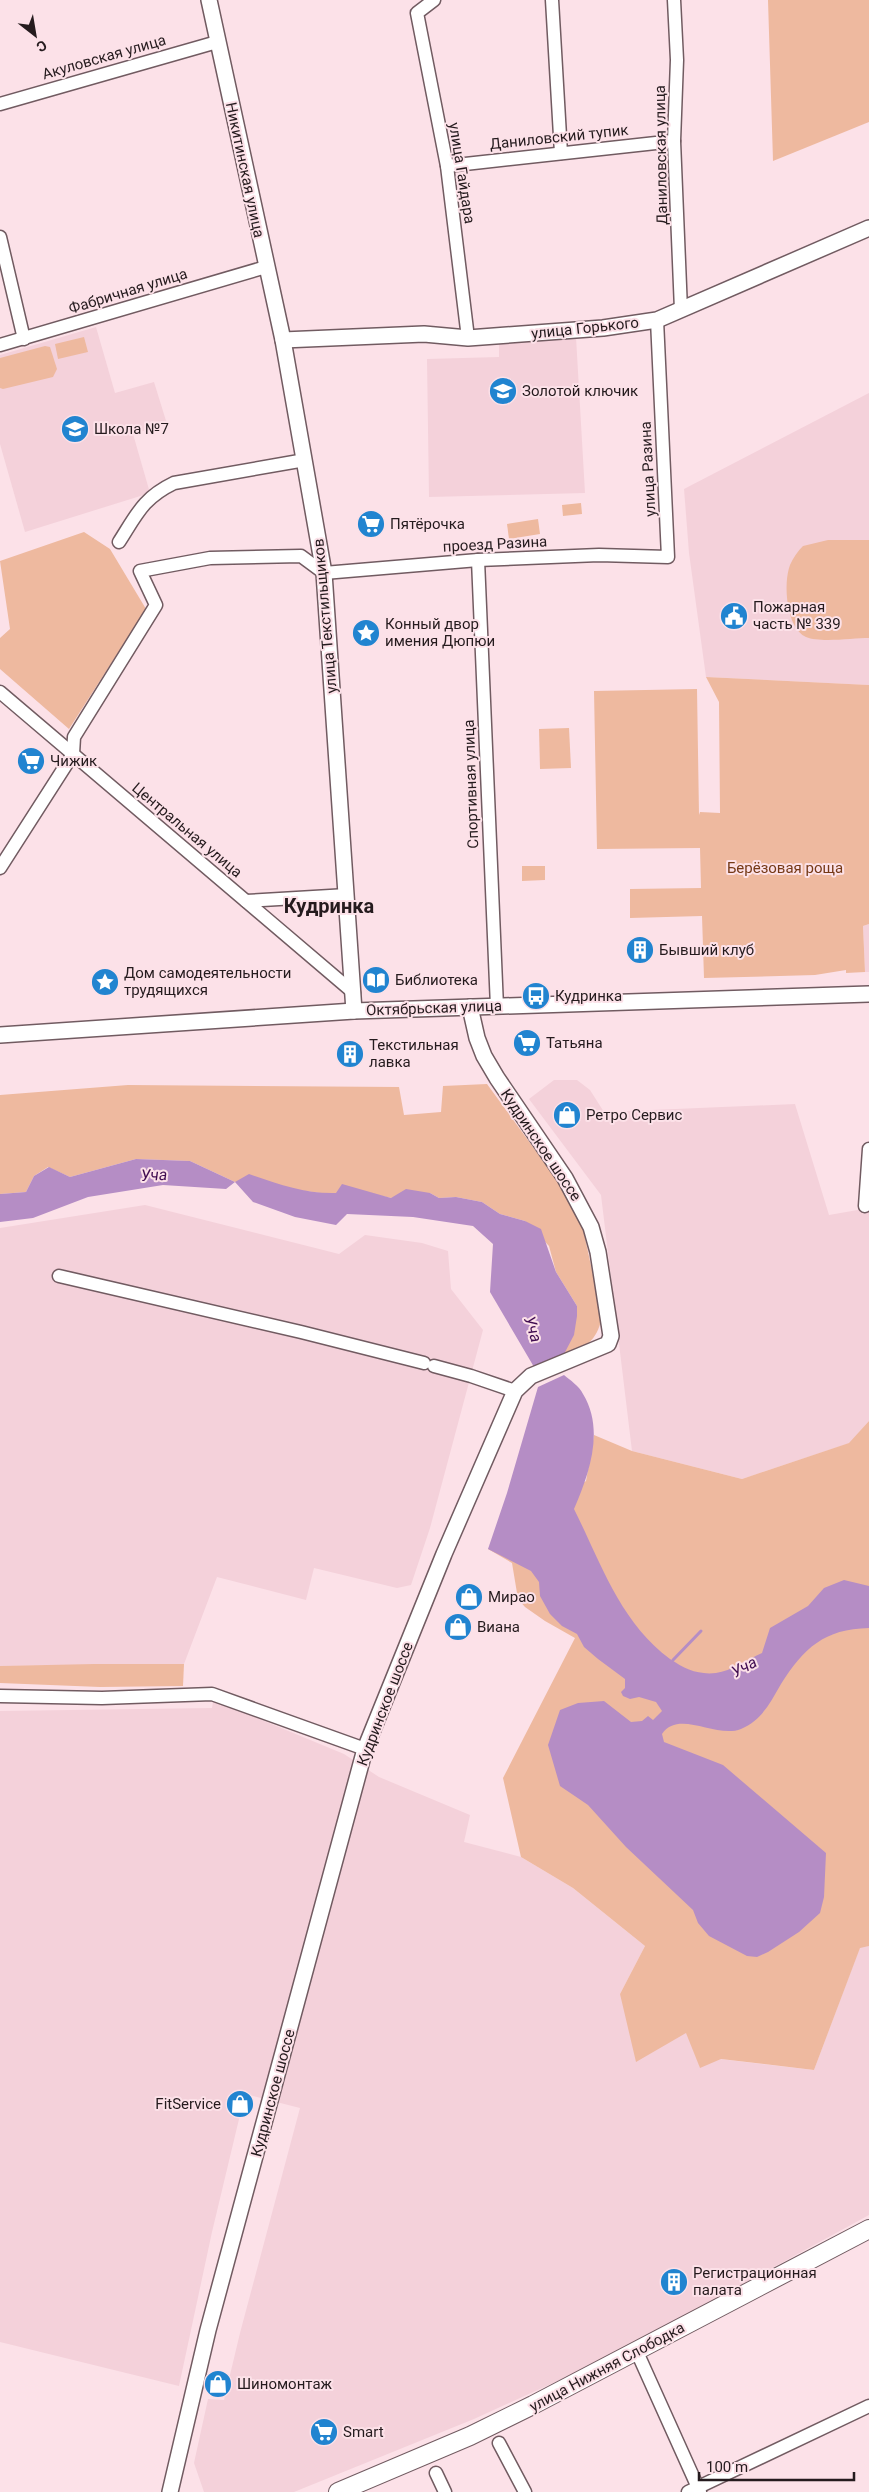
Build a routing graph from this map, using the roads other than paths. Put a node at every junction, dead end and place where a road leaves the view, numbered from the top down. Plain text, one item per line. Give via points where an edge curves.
1 (209, 0) edge
2 (434, 0) edge
3 (552, 0) edge
4 (674, 0) edge
5 (217, 42) junction
6 (0, 104) edge
7 (674, 141) junction
8 (561, 153) junction
9 (446, 166) junction
10 (869, 228) edge
11 (0, 237) edge
12 (266, 267) junction
13 (681, 310) junction
14 (657, 320) junction
15 (468, 338) junction
16 (24, 339) junction
17 (283, 340) junction
18 (0, 345) edge
19 (305, 460) junction
20 (119, 542) dead end
21 (668, 557) joint
22 (478, 560) junction
23 (324, 573) junction
24 (0, 692) edge
25 (73, 754) junction
26 (0, 868) edge
27 (347, 895) junction
28 (246, 901) junction
29 (354, 993) junction
30 (869, 994) edge
31 (470, 1007) junction
32 (497, 1007) junction
33 (354, 1011) junction
34 (0, 1035) edge
35 (869, 1149) edge
36 (865, 1206) dead end
37 (59, 1276) dead end
38 (515, 1391) junction
39 (0, 1696) edge
40 (365, 1749) junction
41 (869, 2229) edge
42 (637, 2352) junction
43 (869, 2406) edge
44 (499, 2443) dead end
45 (436, 2473) dead end
46 (695, 2490) edge
47 (170, 2492) edge
48 (338, 2492) edge
49 (446, 2492) edge
50 (525, 2492) edge

1 - 5 street, Никитинская улица
2 - 9 street, улица Гайдара via 417,13
3 - 8 street
4 - 7 street, Даниловская улица via 677,60
5 - 6 street, Акуловская улица
5 - 12 street, Никитинская улица
7 - 8 street, Даниловский тупик
7 - 13 street, Даниловская улица
8 - 9 street, Даниловский тупик
9 - 15 street, улица Гайдара
10 - 13 street, улица Горького
11 - 16 street
12 - 16 street, Фабричная улица
12 - 17 street, Никитинская улица
13 - 14 street, улица Горького
14 - 15 street, улица Горького via 603,328
14 - 21 street, улица Разина
15 - 17 street, улица Горького via 424,334
16 - 18 street, Фабричная улица
17 - 19 street, улица Текстильщиков
19 - 20 street via 174,484 155,492
19 - 23 street, улица Текстильщиков
21 - 22 street, проезд Разина via 599,555
22 - 23 street, проезд Разина
22 - 32 street, Спортивная улица
23 - 25 street via 301,556 210,558 140,572 156,605 74,738
23 - 27 street, улица Текстильщиков
24 - 25 street, Центральная улица
25 - 26 street
25 - 28 street, Центральная улица
27 - 28 street
27 - 29 street, улица Текстильщиков
28 - 29 street, Центральная улица
29 - 33 street, улица Текстильщиков
30 - 32 street, Октябрьская улица
31 - 32 street, Октябрьская улица
31 - 33 street, Октябрьская улица
31 - 38 street, Кудринское шоссе via 477,1038 488,1064 565,1178 591,1227 611,1336 608,1344 530,1376
33 - 34 street, Октябрьская улица
35 - 36 street
37 - 38 street via 429,1364
38 - 40 street, Кудринское шоссе
39 - 40 street via 102,1698 212,1694
40 - 47 street, Кудринское шоссе via 208,2330
41 - 42 main road, улица Нижняя Слободка
42 - 46 street
42 - 48 main road, улица Нижняя Слободка via 470,2436
43 - 46 street
44 - 50 street
45 - 49 street

